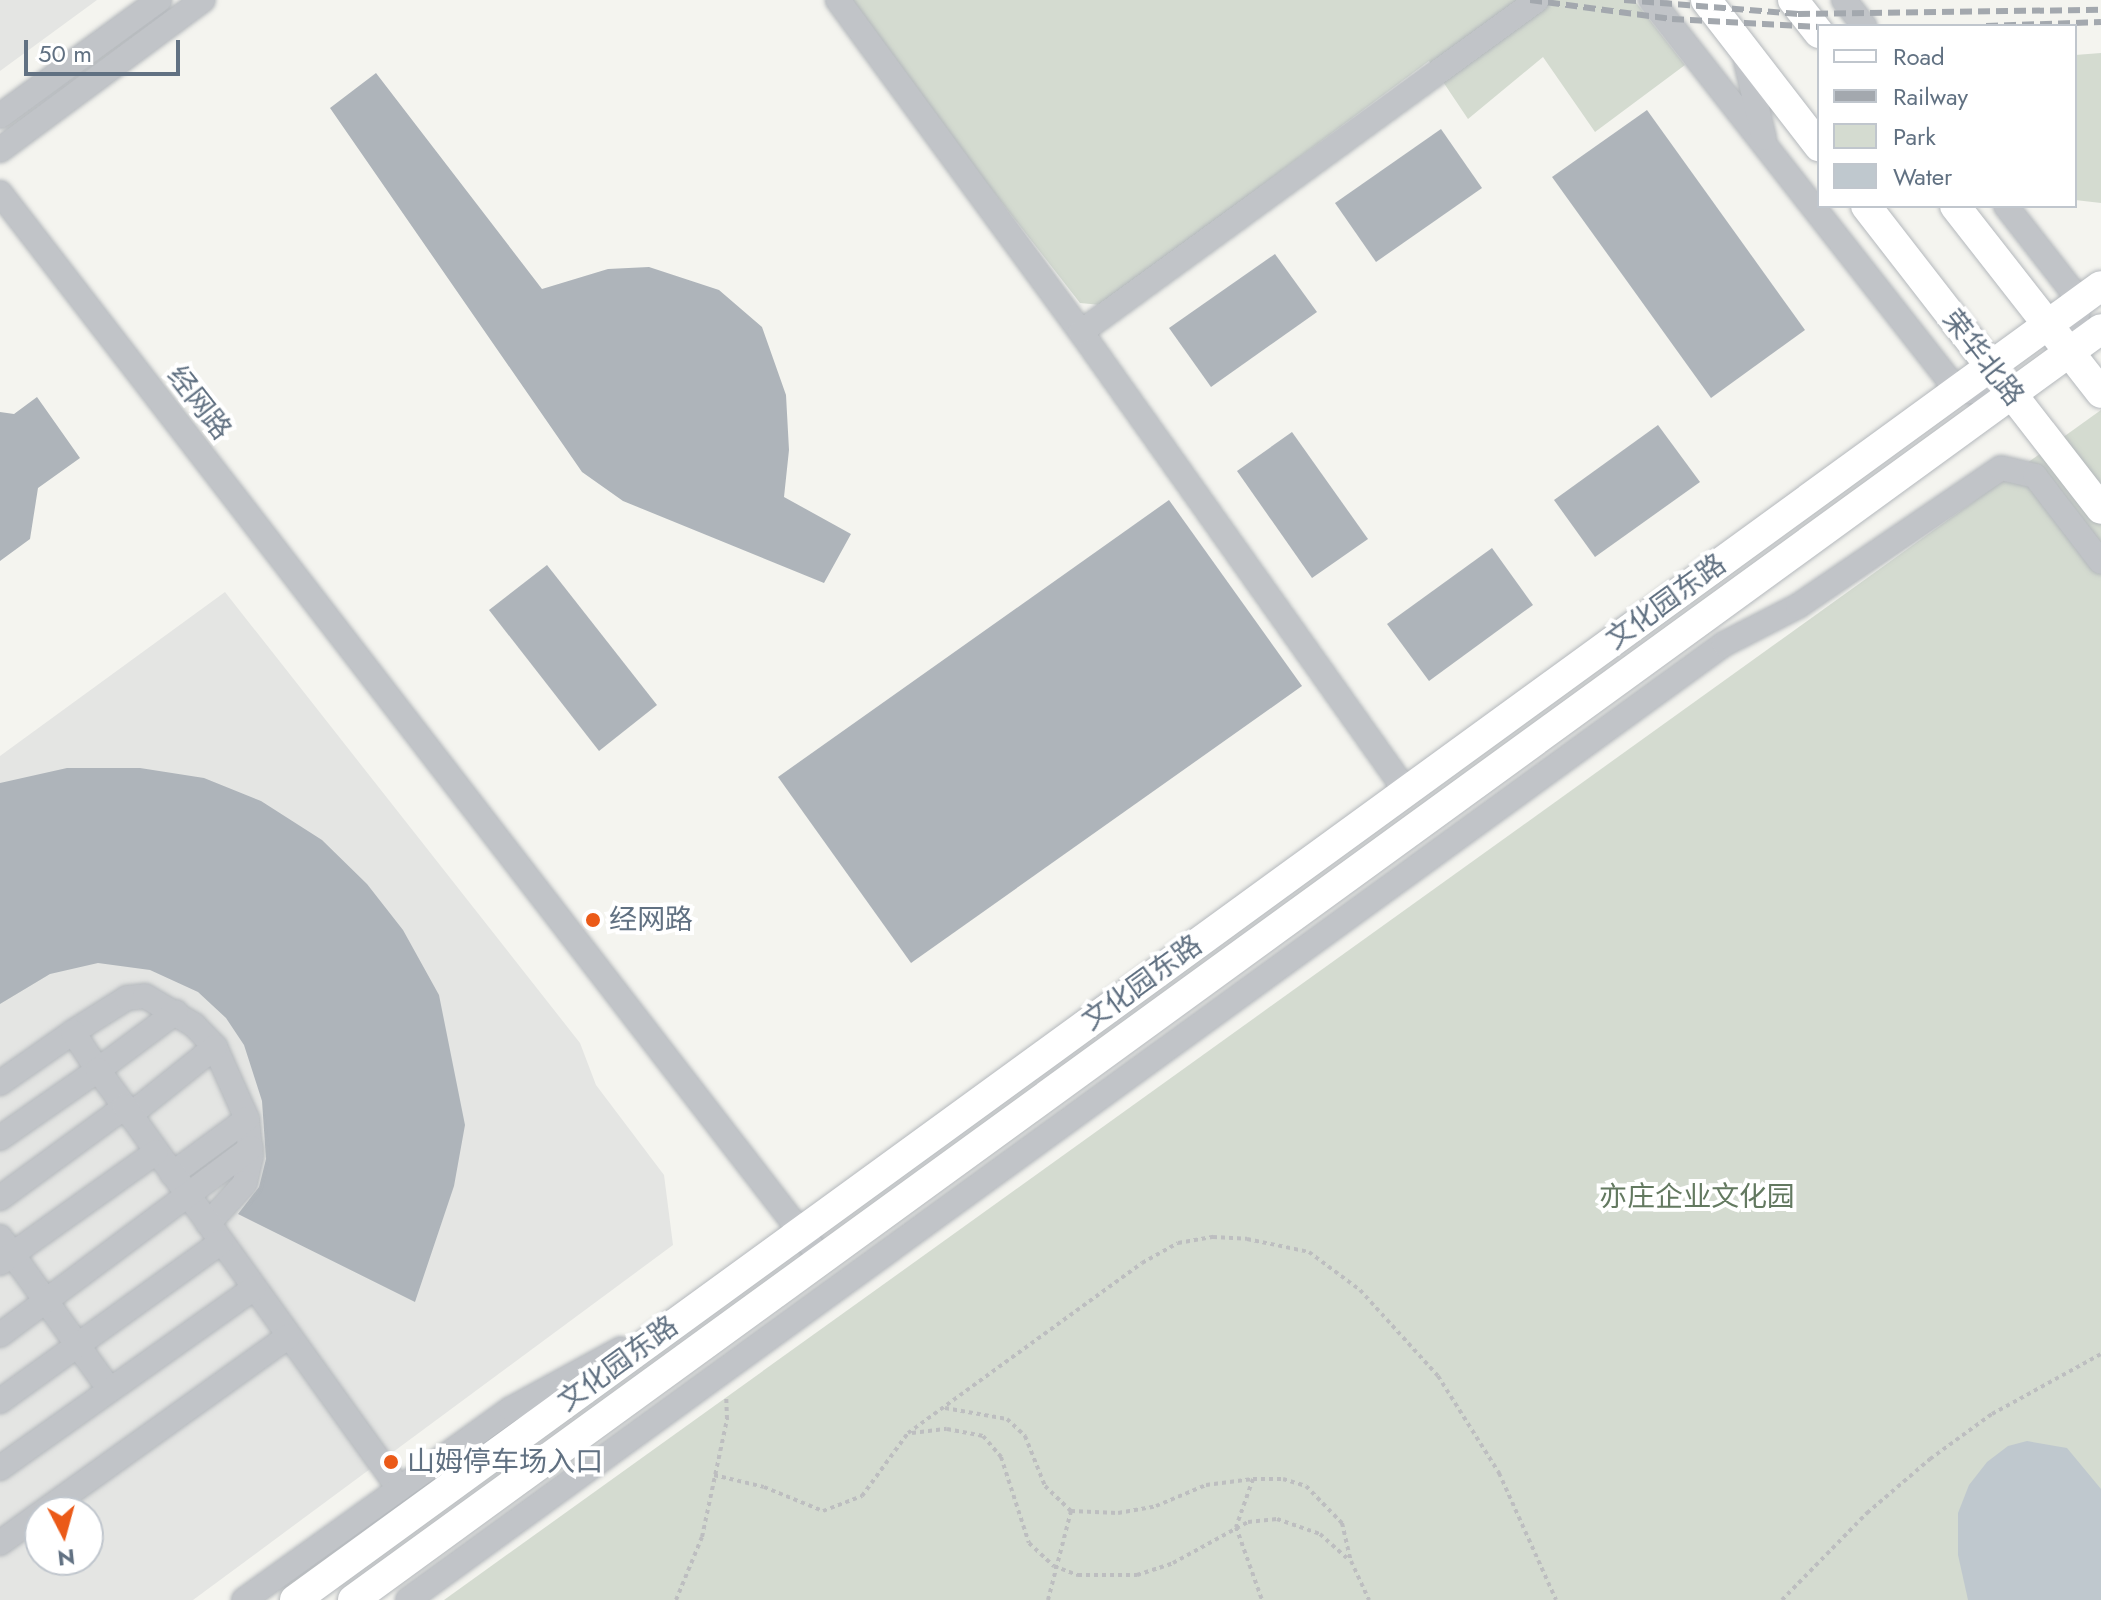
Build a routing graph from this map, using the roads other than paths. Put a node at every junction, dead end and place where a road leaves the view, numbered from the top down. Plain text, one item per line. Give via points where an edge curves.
1 (159, 0) edge
2 (203, 0) edge
3 (838, 0) edge
4 (1537, 0) edge
5 (1651, 0) edge
6 (1706, 0) edge
7 (1793, 0) edge
8 (1844, 0) edge
9 (1862, 24) edge
10 (1817, 30) edge
11 (1743, 47) junction
12 (0, 116) edge
13 (1817, 143) edge
14 (1765, 145) junction
15 (0, 150) edge
16 (0, 193) edge
17 (1868, 208) edge
18 (1957, 208) edge
19 (2008, 208) edge
20 (2091, 294) edge
21 (2048, 324) junction
22 (2101, 329) edge
23 (1081, 332) junction
24 (2069, 352) junction
25 (1989, 366) junction
26 (1957, 390) junction
27 (2101, 393) edge
28 (2012, 395) junction
29 (2101, 509) edge
30 (2101, 562) edge
31 (1724, 644) junction
32 (1606, 689) junction
33 (1406, 791) junction
34 (176, 1012) junction
35 (73, 1032) junction
36 (215, 1047) junction
37 (98, 1070) junction
38 (0, 1083) edge
39 (127, 1111) junction
40 (247, 1119) junction
41 (0, 1138) edge
42 (251, 1148) junction
43 (156, 1152) junction
44 (172, 1174) junction
45 (0, 1198) edge
46 (189, 1199) junction
47 (799, 1232) junction
48 (214, 1233) junction
49 (0, 1237) edge
50 (820, 1257) junction
51 (0, 1263) edge
52 (254, 1288) junction
53 (686, 1314) junction
54 (0, 1335) edge
55 (289, 1336) junction
56 (110, 1390) junction
57 (0, 1401) edge
58 (0, 1468) edge
59 (399, 1489) junction
60 (65, 1496) edge
61 (484, 1504) junction
62 (24, 1525) edge
63 (0, 1543) edge
64 (435, 1581) junction
65 (244, 1600) edge
66 (295, 1600) edge
67 (353, 1600) edge
68 (408, 1600) edge

1 - 12 street
2 - 15 street
3 - 23 street
4 - 23 street
5 - 14 street
6 - 11 main road
7 - 10 main road
8 - 9 street
11 - 13 main road
11 - 14 street
14 - 26 street
16 - 47 street, 经网路
17 - 25 main road, 荣华北路
18 - 21 main road
19 - 20 street
20 - 21 main road, 文化园东路
20 - 24 street
21 - 24 main road
21 - 25 main road, 文化园东路
22 - 24 main road, 文化园东路
23 - 33 street
24 - 27 main road
24 - 28 main road, 文化园东路
25 - 26 main road, 文化园东路
25 - 28 main road, 荣华北路
26 - 28 street
26 - 33 main road, 文化园东路
28 - 29 main road, 荣华北路
28 - 32 main road, 文化园东路
30 - 31 street via 2035,476 2001,468 1798,606
31 - 32 street
31 - 64 street
32 - 50 main road, 文化园东路
33 - 47 main road, 文化园东路
34 - 35 street via 145,996 127,998
34 - 36 street
34 - 37 street
35 - 37 street
35 - 38 street
36 - 39 street
36 - 40 street
37 - 39 street
37 - 41 street
39 - 43 street
39 - 45 street
40 - 42 street
40 - 44 street
42 - 46 street
42 - 48 street via 245,1183
43 - 44 street
43 - 51 street
44 - 46 street
46 - 48 street
46 - 54 street
47 - 50 street, 经网路
47 - 53 main road, 文化园东路
48 - 52 street
48 - 57 street
49 - 56 street
50 - 61 main road, 文化园东路
52 - 55 street
52 - 56 street
53 - 59 street via 511,1409
53 - 66 main road, 文化园东路
55 - 59 street
55 - 60 street
56 - 58 street
59 - 65 street
61 - 64 street
61 - 67 main road, 文化园东路
62 - 63 street
64 - 68 street

